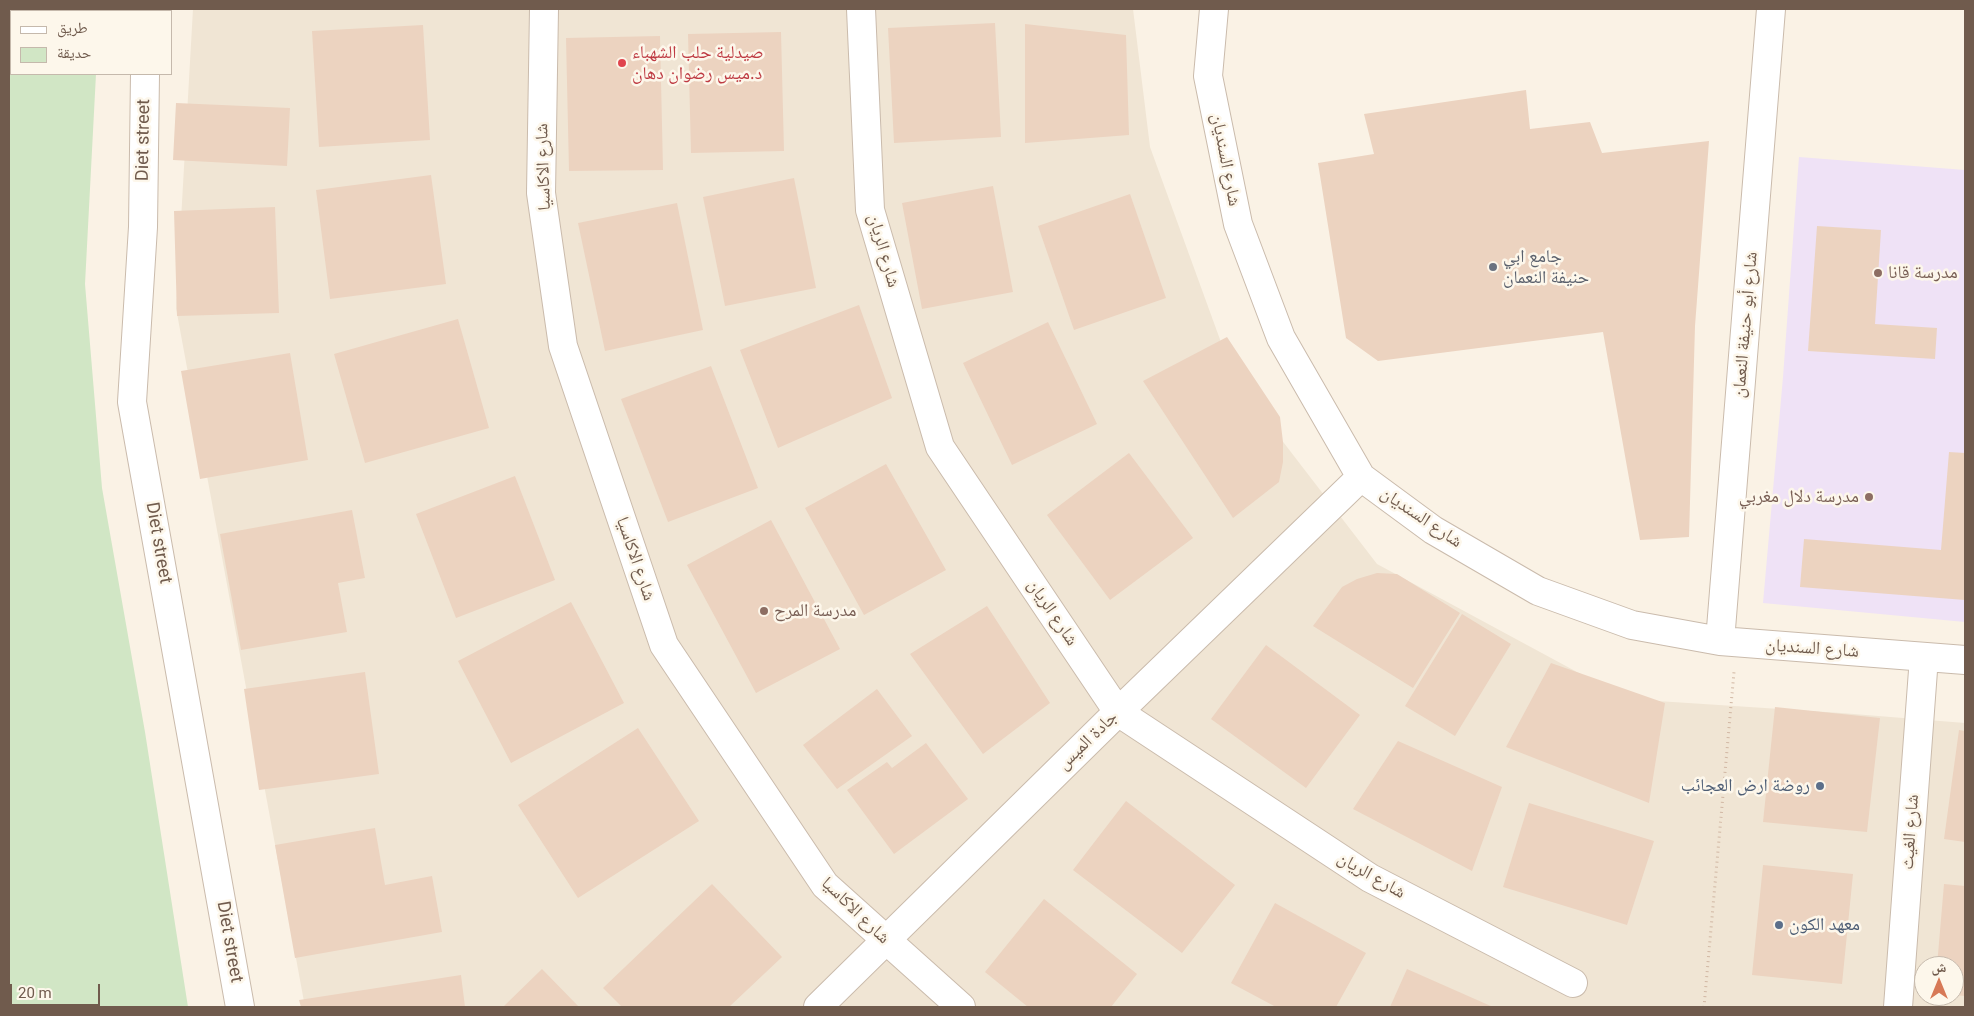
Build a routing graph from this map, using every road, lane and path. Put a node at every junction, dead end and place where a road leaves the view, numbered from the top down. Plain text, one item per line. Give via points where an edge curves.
1 (544, 9) edge
2 (861, 9) edge
3 (1214, 9) edge
4 (1772, 9) edge
5 (145, 75) edge
6 (1361, 477) junction
7 (1728, 642) junction
8 (1924, 657) junction
9 (1965, 660) edge
10 (1118, 712) junction
11 (885, 940) junction
12 (1573, 983) dead end
13 (240, 1007) edge
14 (818, 1007) edge
15 (961, 1007) edge
16 (1704, 1007) edge
17 (1898, 1007) edge

1 - 11 street, شارع الاكاسيا via 541,193 563,346 664,645 825,886
2 - 10 street, شارع الريان via 870,210 940,446
3 - 6 street, شارع السنديان via 1208,76 1238,224 1281,338
4 - 7 street, شارع أبو حنيفة النعمان
5 - 13 street, Diet street via 143,227 132,402
6 - 7 street, شارع السنديان via 1433,530 1538,591 1632,624
6 - 10 street, جادة الميس
7 - 8 street, شارع السنديان
7 - 16 path
8 - 9 street, شارع السنديان
8 - 17 street, شارع الغيث
10 - 11 street, جادة الميس
10 - 12 street, شارع الريان via 1370,878
11 - 14 street, جادة الميس
11 - 15 street, شارع الاكاسيا

